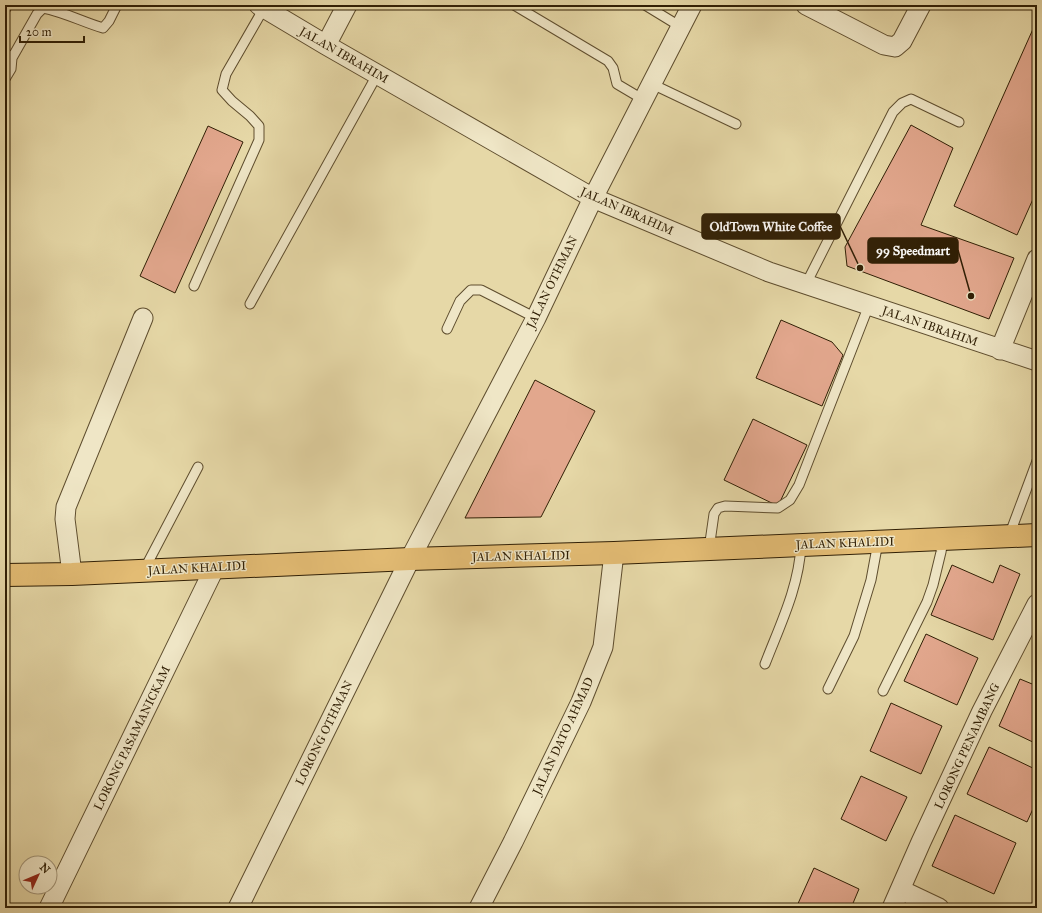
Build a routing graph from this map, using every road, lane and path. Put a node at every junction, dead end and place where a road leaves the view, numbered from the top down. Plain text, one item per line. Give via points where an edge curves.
1 (8, 5) edge
2 (117, 5) edge
3 (347, 5) edge
4 (514, 5) edge
5 (645, 5) edge
6 (692, 5) edge
7 (808, 5) edge
8 (921, 5) edge
9 (262, 7) edge
10 (5, 10) edge
11 (681, 27) junction
12 (326, 45) junction
13 (9, 55) edge
14 (377, 75) junction
15 (5, 79) edge
16 (648, 92) junction
17 (959, 122) dead end
18 (736, 124) dead end
19 (593, 198) junction
20 (1037, 258) edge
21 (806, 284) junction
22 (194, 286) dead end
23 (250, 304) dead end
24 (869, 305) junction
25 (143, 318) dead end
26 (536, 318) junction
27 (447, 329) dead end
28 (1000, 350) junction
29 (1037, 361) edge
30 (1037, 461) edge
31 (198, 467) dead end
32 (1037, 535) edge
33 (1009, 536) junction
34 (943, 539) junction
35 (878, 542) junction
36 (802, 545) junction
37 (709, 549) junction
38 (614, 553) junction
39 (410, 559) junction
40 (215, 567) junction
41 (143, 571) junction
42 (72, 574) junction
43 (5, 575) edge
44 (1037, 604) edge
45 (765, 664) dead end
46 (828, 689) dead end
47 (883, 691) dead end
48 (901, 890) junction
49 (49, 908) edge
50 (238, 908) edge
51 (479, 908) edge
52 (892, 908) edge
53 (939, 908) edge

1 - 10 lane
2 - 13 lane via 103,28 43,8
3 - 12 street
4 - 16 lane via 608,61 618,84
5 - 11 lane
6 - 11 street, JALAN OTHMAN
7 - 8 street via 884,45 895,47 902,41
9 - 12 street, JALAN IBRAHIM
9 - 22 lane via 226,74 222,90 259,126 259,140
11 - 16 street, JALAN OTHMAN
12 - 14 street, JALAN IBRAHIM
13 - 15 lane via 11,69
14 - 19 street, JALAN IBRAHIM
14 - 23 lane
16 - 18 lane
16 - 19 street, JALAN OTHMAN
17 - 21 lane via 910,99 893,112
19 - 21 street, JALAN IBRAHIM via 769,272
19 - 26 street, JALAN OTHMAN
20 - 28 street
21 - 24 street, JALAN IBRAHIM
24 - 28 street, JALAN IBRAHIM
24 - 37 lane via 799,485 790,500 778,508 718,508 714,514
25 - 42 street via 66,507 65,519
26 - 27 lane via 481,290 471,290 460,301
26 - 39 street, JALAN OTHMAN
28 - 29 street, JALAN IBRAHIM
30 - 33 lane
31 - 41 lane
32 - 33 main road, JALAN KHALIDI
33 - 34 main road, JALAN KHALIDI
34 - 35 main road, JALAN KHALIDI
34 - 47 lane via 931,591
35 - 36 main road, JALAN KHALIDI
35 - 46 lane via 871,580 854,636
36 - 37 main road, JALAN KHALIDI
36 - 45 lane via 796,584
37 - 38 main road, JALAN KHALIDI
38 - 39 main road, JALAN KHALIDI
38 - 51 street, JALAN DATO AHMAD via 603,647 578,709
39 - 40 main road, JALAN KHALIDI
39 - 50 street, LORONG OTHMAN
40 - 41 main road, JALAN KHALIDI
40 - 49 street, LORONG PASAMANICKAM
41 - 42 main road, JALAN KHALIDI
42 - 43 main road, JALAN KHALIDI
44 - 48 street, LORONG PENAMBANG via 982,710
48 - 52 street, LORONG PENAMBANG
48 - 53 street

